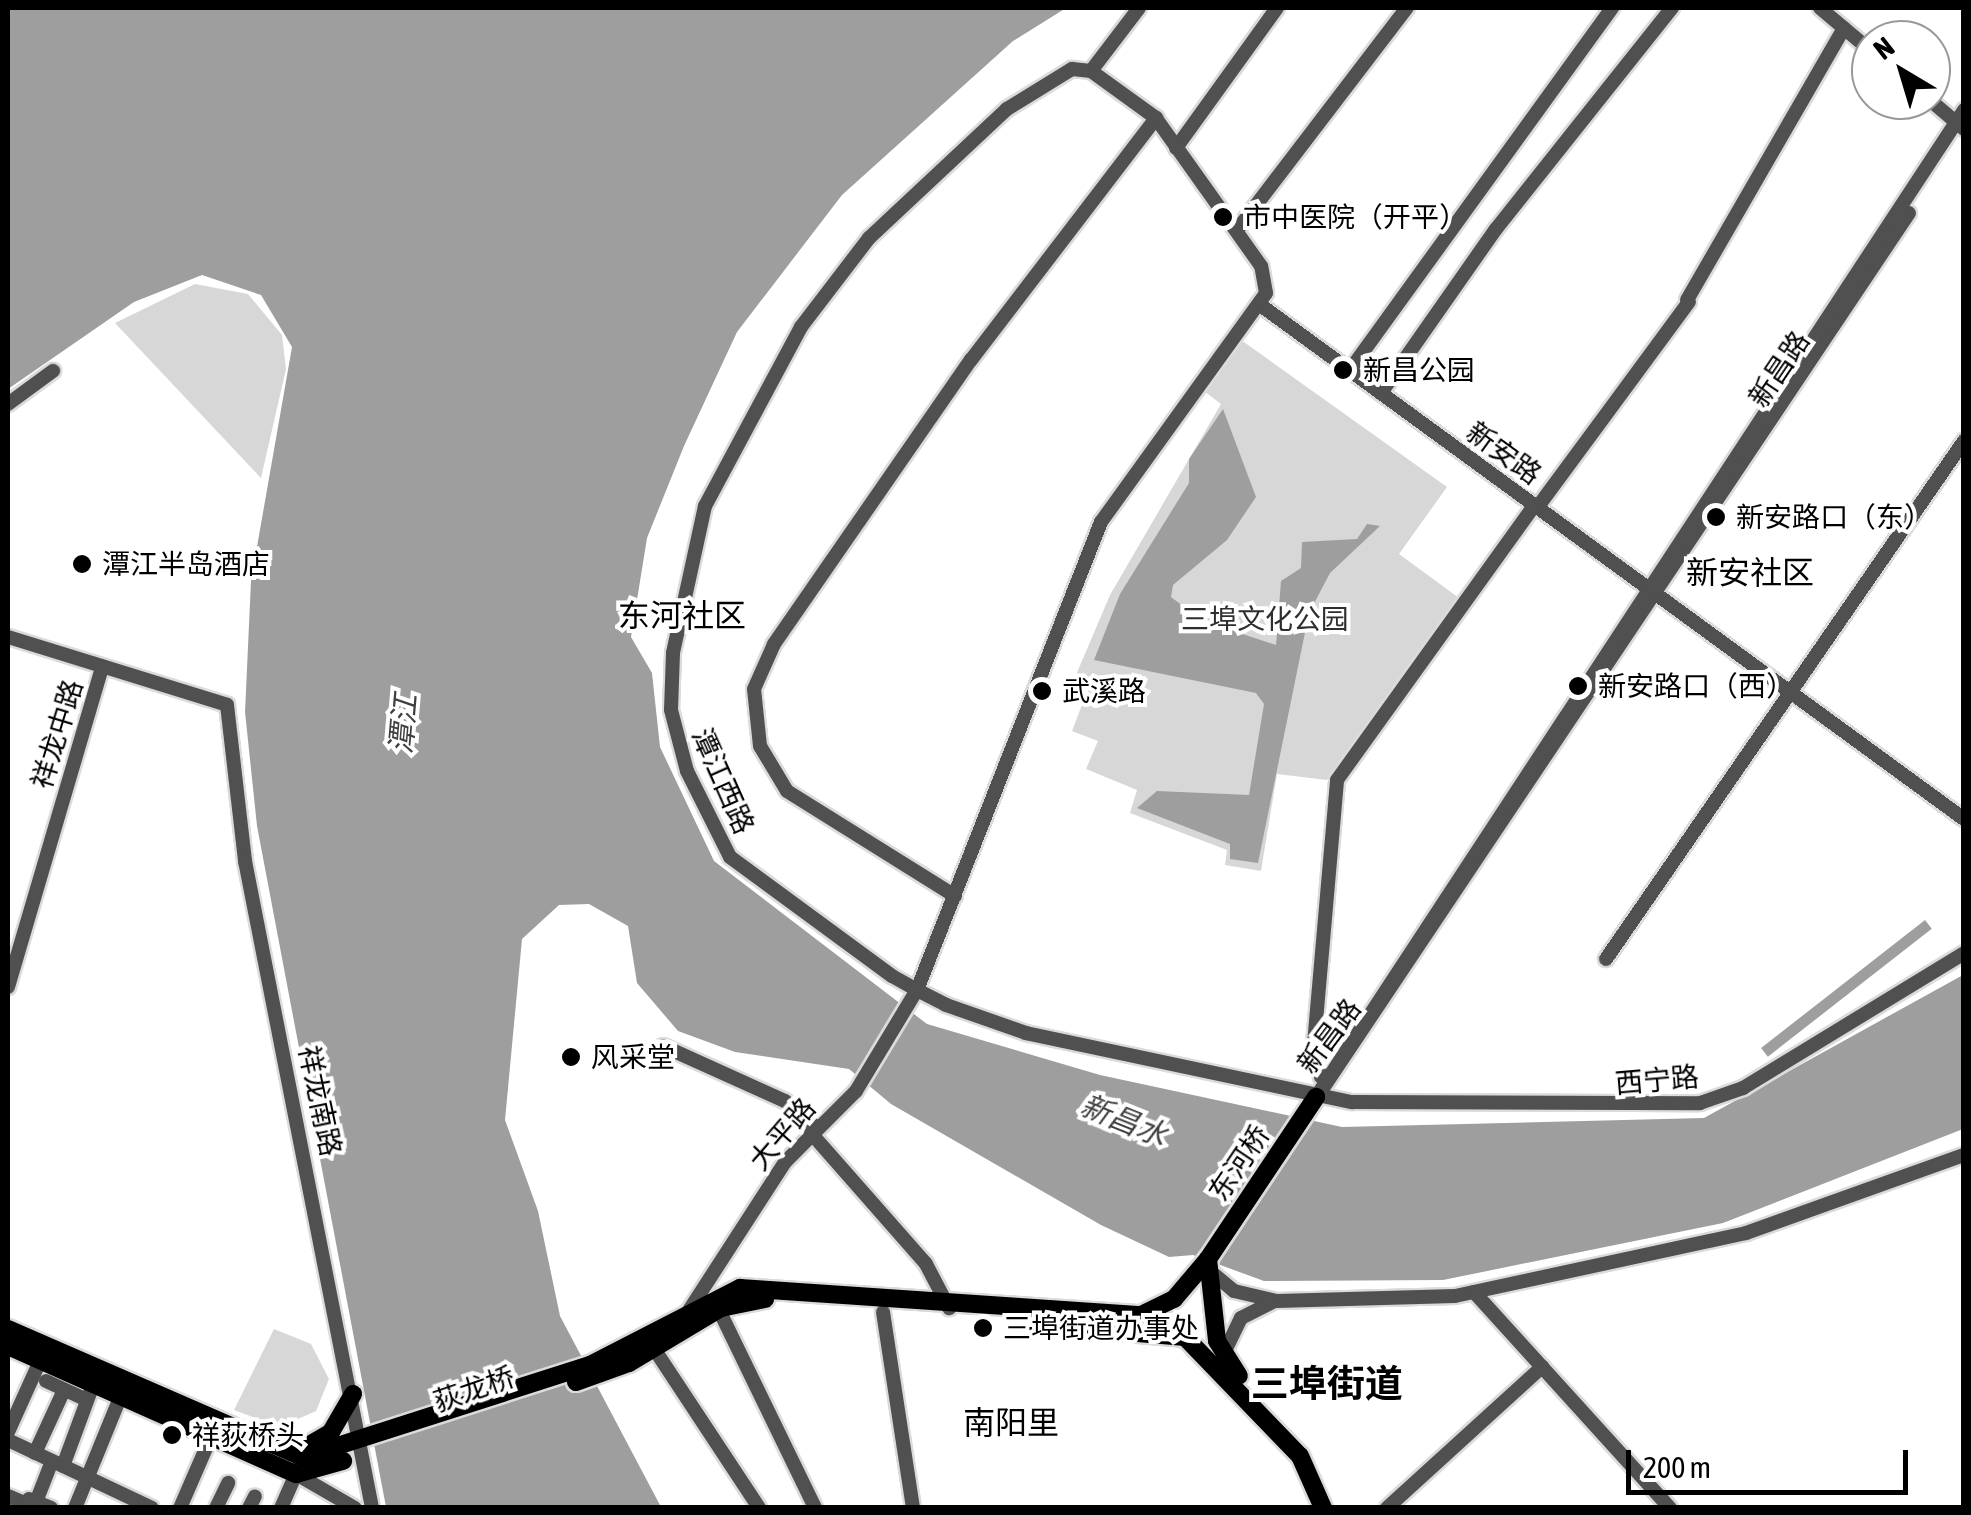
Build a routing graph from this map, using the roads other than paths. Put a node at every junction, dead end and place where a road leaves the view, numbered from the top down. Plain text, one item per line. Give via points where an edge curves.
1 (1138, 8) edge
2 (1277, 8) edge
3 (1407, 8) edge
4 (1612, 8) edge
5 (1672, 8) edge
6 (1820, 8) edge
7 (1844, 28) junction
8 (1851, 34) edge
9 (1111, 44) junction
10 (1067, 71) junction
11 (1091, 71) junction
12 (1156, 118) junction
13 (1962, 124) edge
14 (1176, 148) junction
15 (1236, 230) junction
16 (1259, 304) junction
17 (1350, 370) junction
18 (53, 371) dead end
19 (1380, 393) junction
20 (8, 404) edge
21 (1964, 441) edge
22 (1535, 507) junction
23 (1651, 593) junction
24 (8, 638) edge
25 (102, 667) junction
26 (1787, 691) junction
27 (1964, 818) edge
28 (954, 896) junction
29 (1964, 953) edge
30 (1606, 960) dead end
31 (8, 987) edge
32 (917, 990) junction
33 (664, 1046) dead end
34 (1322, 1077) junction
35 (1316, 1096) junction
36 (814, 1130) junction
37 (1964, 1155) edge
38 (1208, 1262) junction
39 (1474, 1292) junction
40 (1277, 1302) junction
41 (949, 1308) junction
42 (1212, 1309) junction
43 (719, 1310) junction
44 (688, 1312) junction
45 (883, 1312) junction
46 (8, 1328) edge
47 (1179, 1334) junction
48 (651, 1343) junction
49 (8, 1346) edge
50 (1223, 1356) junction
51 (40, 1361) junction
52 (1542, 1367) junction
53 (46, 1381) dead end
54 (64, 1390) junction
55 (123, 1390) junction
56 (90, 1393) junction
57 (353, 1394) junction
58 (210, 1439) junction
59 (8, 1440) edge
60 (367, 1449) junction
61 (35, 1453) junction
62 (295, 1462) junction
63 (58, 1463) junction
64 (88, 1478) junction
65 (228, 1483) dead end
66 (8, 1496) edge
67 (131, 1503) edge
68 (35, 1505) edge
69 (75, 1508) edge
70 (152, 1508) edge
71 (180, 1508) edge
72 (216, 1508) edge
73 (281, 1508) edge
74 (356, 1508) edge
75 (372, 1508) edge
76 (760, 1508) edge
77 (815, 1508) edge
78 (913, 1508) edge
79 (1323, 1508) edge
80 (1334, 1508) edge
81 (1387, 1508) edge
82 (1670, 1508) edge

1 - 9 street
2 - 14 street
3 - 15 street
4 - 17 street
5 - 19 street via 1508,213
6 - 7 street
7 - 8 street
7 - 22 street via 1688,301
9 - 10 street, 潭江西路
9 - 11 street
10 - 11 street
10 - 32 street, 潭江西路 via 934,174 814,308 705,506 672,653 678,746 726,853
11 - 12 street
12 - 14 street
12 - 28 street via 960,374 774,644 754,689 760,746 787,791
13 - 23 street, 新昌路
14 - 15 street
15 - 16 street via 1265,274
16 - 17 street, 新安路
16 - 28 street via 1102,522
17 - 19 street, 新安路
18 - 20 street
19 - 22 street, 新安路
21 - 26 street
22 - 23 street, 新安路
22 - 34 street via 1338,780 1314,1044
23 - 26 street, 新安路
23 - 34 street, 新昌路
23 - 35 street, 新昌路
24 - 25 street
25 - 31 street, 祥龙中路
25 - 57 street, 祥龙南路 via 227,704 244,861
26 - 27 street, 新安路
26 - 30 street
28 - 32 street
29 - 35 street, 西宁路 via 1743,1088 1684,1108
32 - 35 street, 潭江西路 via 1026,1033
32 - 36 street, 大平路 via 856,1090
33 - 36 street via 785,1101
34 - 35 street, 新昌路
35 - 38 main road, 东河桥
36 - 41 street via 926,1264
36 - 44 street, 大平路
37 - 39 street via 1746,1233
38 - 40 street via 1229,1288
38 - 41 main road, 东河桥 via 1174,1299 1141,1315
38 - 42 main road
39 - 40 street
39 - 52 street
40 - 50 street via 1241,1318
41 - 44 main road, 东河桥 via 760,1287 726,1291
42 - 47 main road via 1205,1327
42 - 50 main road
43 - 45 main road via 758,1298
43 - 48 main road
43 - 77 street
44 - 48 main road, 东河桥
45 - 47 main road
45 - 78 street
46 - 55 main road
47 - 79 main road via 1300,1456
48 - 60 main road, 荻龙桥
48 - 76 street
49 - 51 main road
50 - 80 main road via 1308,1449
51 - 56 main road
51 - 59 street
52 - 81 street
52 - 82 street
53 - 54 street
54 - 56 street
54 - 61 street
55 - 56 main road
55 - 58 main road
55 - 62 main road
55 - 64 street
56 - 63 street
57 - 60 street, 祥龙南路
57 - 62 main road via 326,1437
58 - 62 main road
58 - 71 street
59 - 61 street
60 - 62 main road, 荻龙桥
60 - 75 street, 祥龙南路
61 - 63 street
62 - 73 street
62 - 74 street
63 - 64 street
63 - 68 street
64 - 67 street
64 - 69 street
65 - 72 street
66 - 68 street
67 - 70 street

